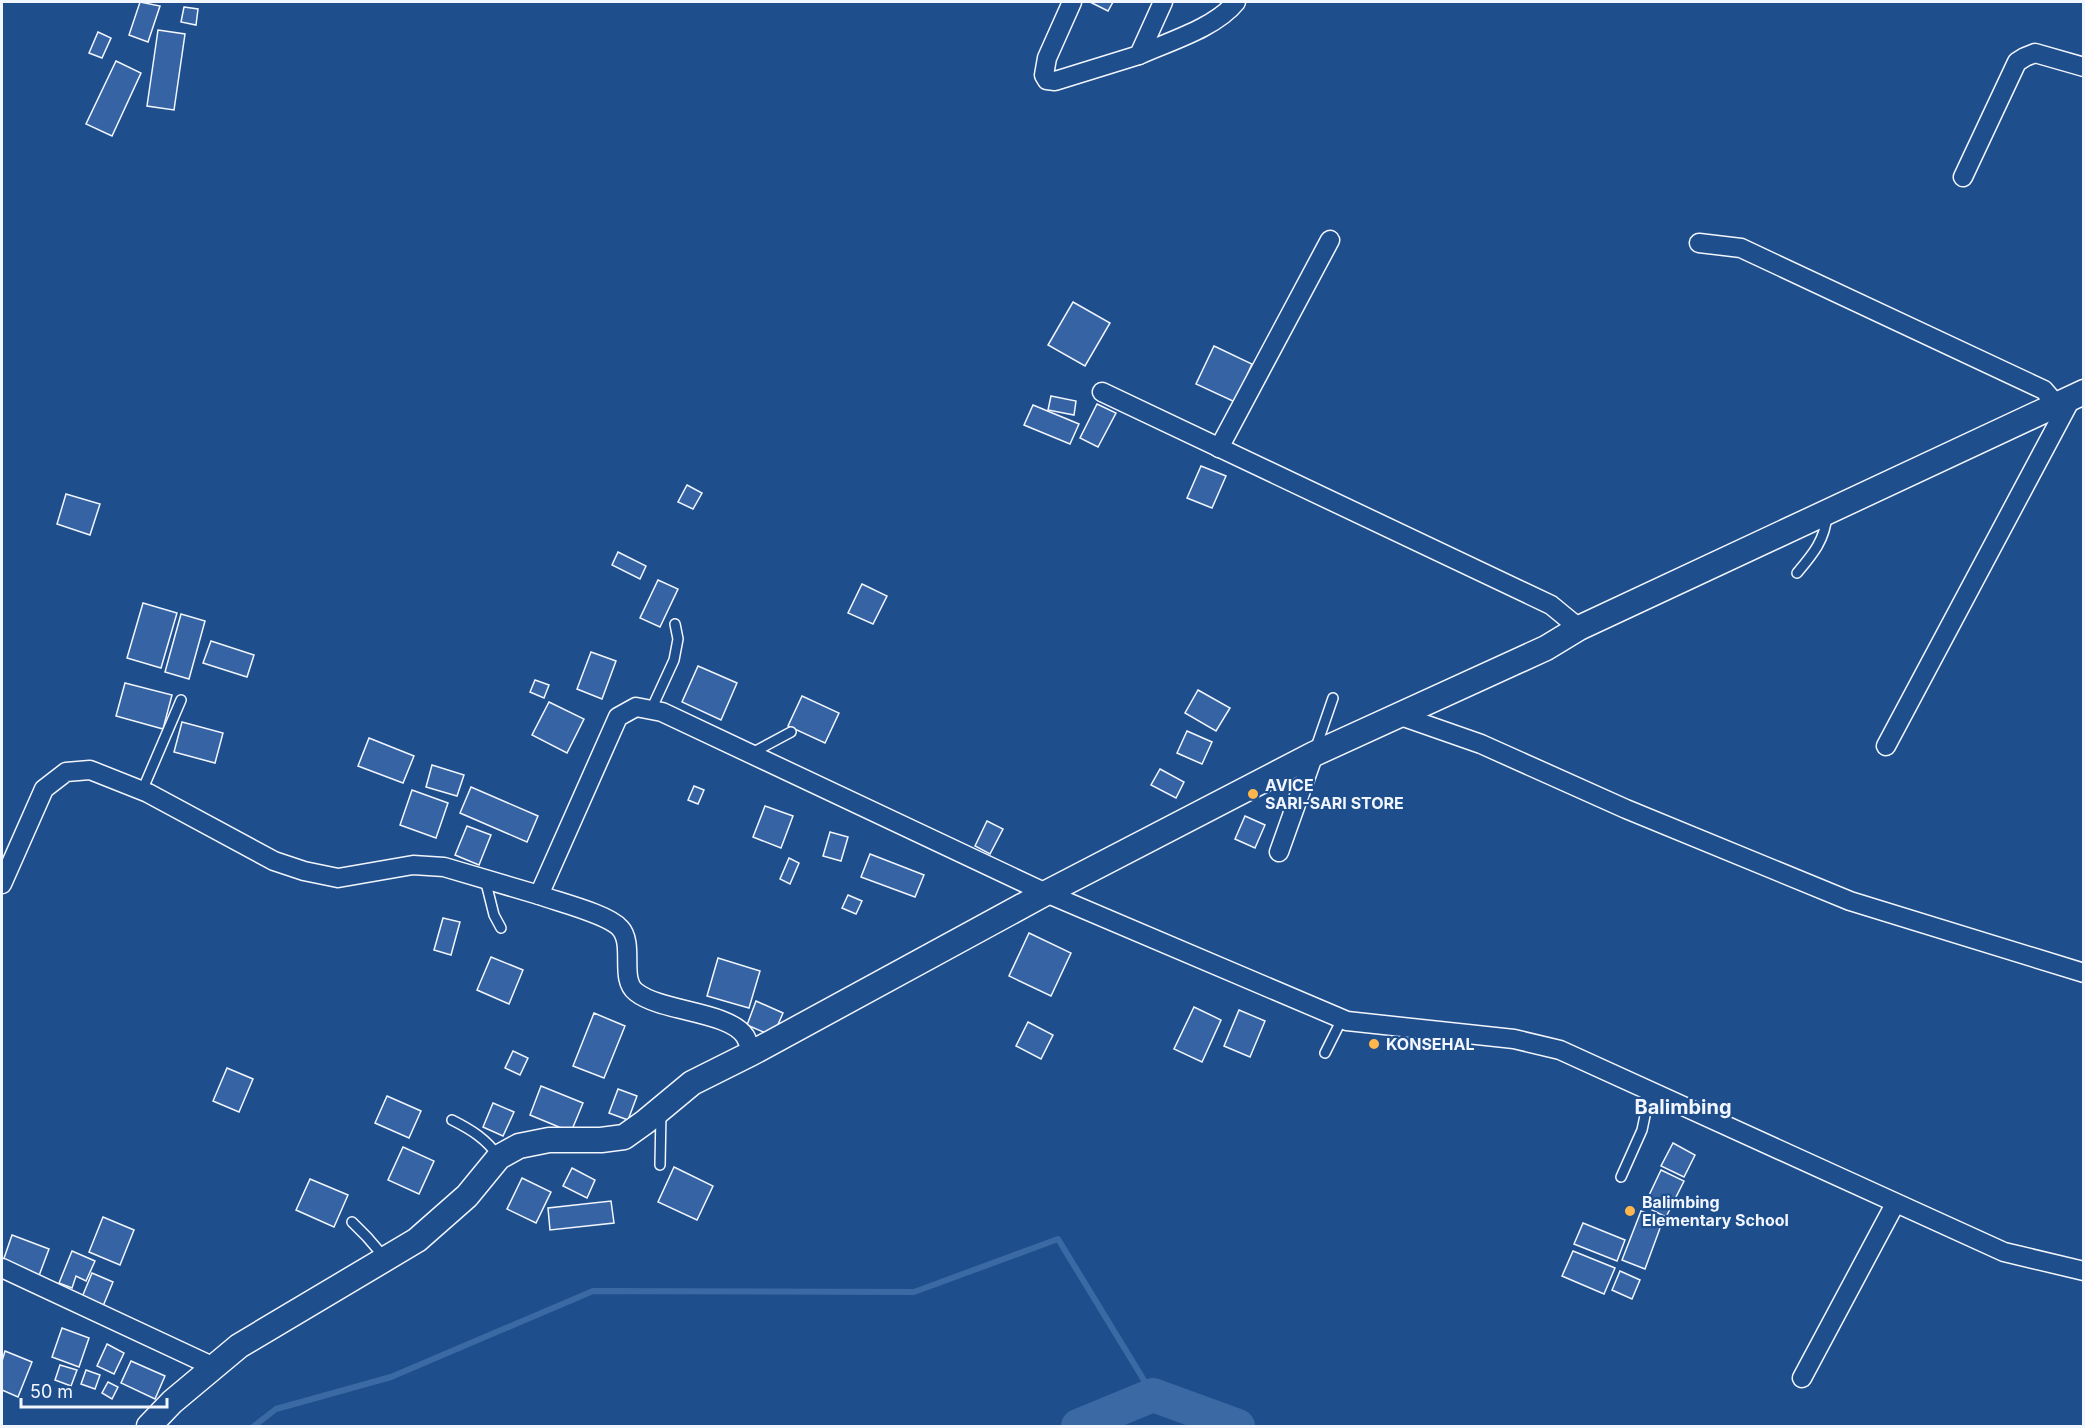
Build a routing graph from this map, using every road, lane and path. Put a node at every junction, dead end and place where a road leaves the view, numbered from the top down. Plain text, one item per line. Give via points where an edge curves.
1 (1072, 2) edge
2 (1163, 2) edge
3 (1236, 2) edge
4 (1139, 55) junction
5 (2084, 67) edge
6 (1963, 177) dead end
7 (1330, 240) dead end
8 (1699, 243) dead end
9 (1102, 392) dead end
10 (2069, 399) edge
11 (1219, 448) junction
12 (1828, 512) junction
13 (1797, 573) dead end
14 (675, 624) dead end
15 (1579, 628) junction
16 (1333, 698) dead end
17 (181, 700) dead end
18 (651, 710) junction
19 (1398, 715) junction
20 (791, 732) dead end
21 (1886, 746) dead end
22 (750, 753) junction
23 (1314, 754) junction
24 (142, 791) junction
25 (1279, 852) dead end
26 (485, 879) junction
27 (2, 884) edge
28 (1046, 893) junction
29 (539, 895) junction
30 (501, 928) dead end
31 (2084, 973) edge
32 (1342, 1019) junction
33 (752, 1053) junction
34 (1325, 1053) dead end
35 (1650, 1092) junction
36 (661, 1109) junction
37 (452, 1120) dead end
38 (499, 1157) junction
39 (660, 1165) dead end
40 (1621, 1177) dead end
41 (1895, 1204) junction
42 (352, 1222) dead end
43 (385, 1258) junction
44 (2, 1268) edge
45 (2084, 1271) edge
46 (214, 1367) junction
47 (1802, 1377) dead end
48 (149, 1426) edge

1 - 4 street via 1047,58 1047,80 1055,81
2 - 4 street
3 - 4 street via 1214,21
5 - 6 street via 2035,54 2017,62
7 - 11 street
8 - 10 street via 1741,248 2044,390 2050,397
9 - 11 street
10 - 12 street
10 - 21 street
11 - 15 street via 1551,605
12 - 13 lane via 1821,541
12 - 15 street
14 - 18 lane via 678,639 674,660
15 - 19 street via 1546,648
16 - 23 lane
17 - 24 lane
18 - 22 street
18 - 29 street via 636,707 618,717
19 - 23 street
19 - 31 street via 1481,744 1850,901
20 - 22 lane
22 - 28 street
23 - 25 street
23 - 28 street
24 - 26 street via 274,861 304,872 338,878 414,865 444,867
24 - 27 street via 90,770 66,772 44,789
26 - 29 street
26 - 30 lane
28 - 32 street
28 - 33 street
29 - 33 street via 614,922 626,937 628,977 633,990 646,999 731,1024 744,1035
32 - 34 lane
32 - 35 street via 1514,1039 1560,1050
33 - 36 street via 692,1083
35 - 40 lane via 1642,1131
35 - 41 street
36 - 38 street via 624,1137 549,1140 519,1146
36 - 39 lane
37 - 38 lane via 488,1142
38 - 43 street via 467,1196 417,1240
41 - 45 street via 2004,1252
41 - 47 street
42 - 43 lane
43 - 46 street via 239,1346
44 - 46 street
46 - 48 street

